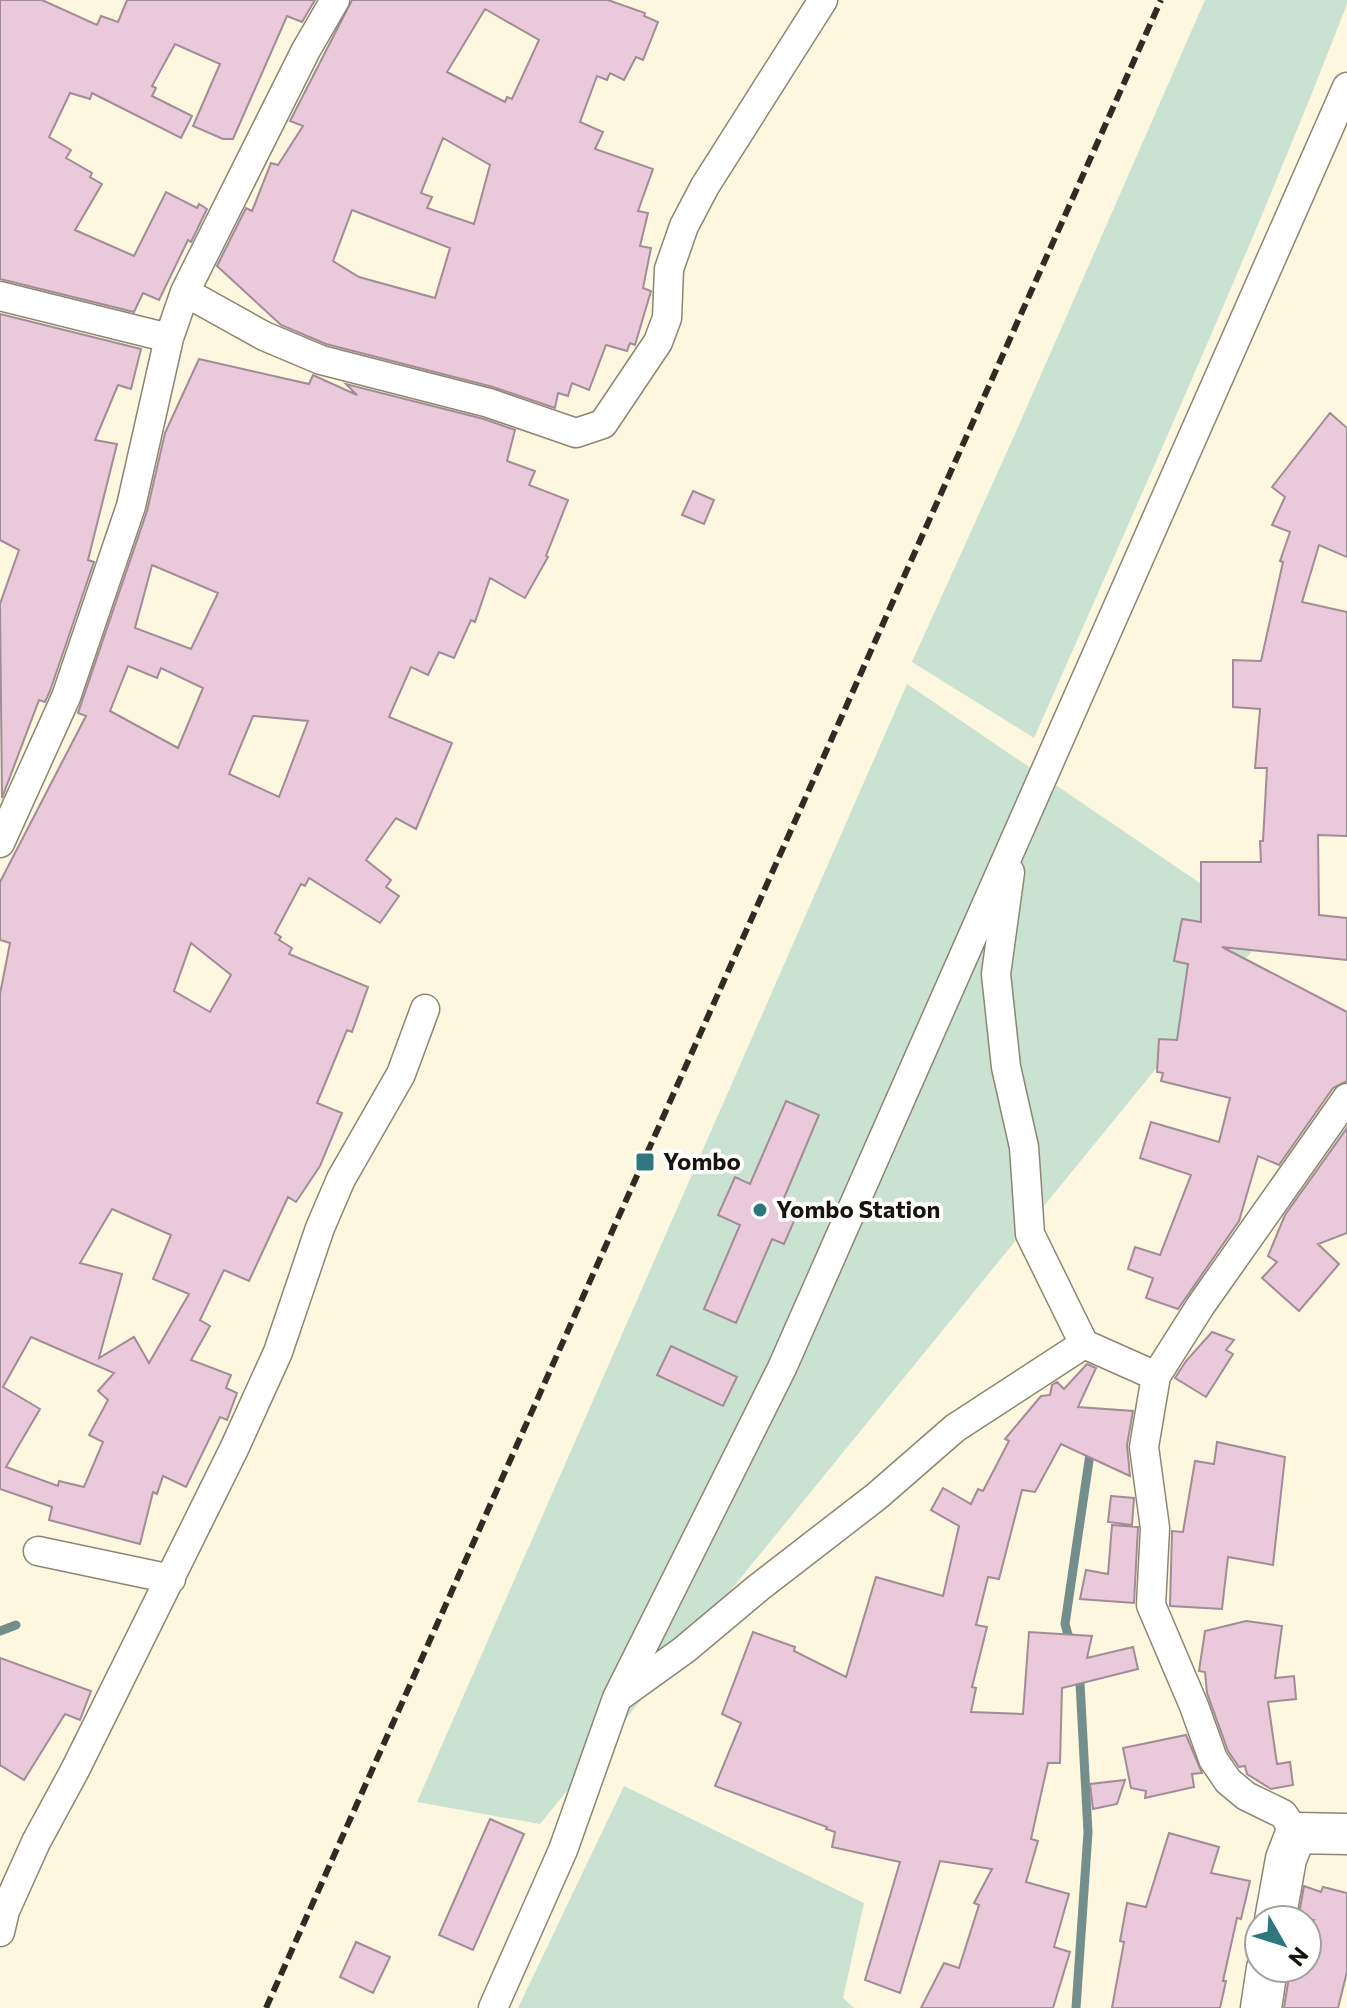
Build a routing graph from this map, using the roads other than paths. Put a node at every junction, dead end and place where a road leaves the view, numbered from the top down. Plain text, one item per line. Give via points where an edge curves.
1 (335, 0) edge
2 (823, 0) edge
3 (1347, 87) edge
4 (1340, 125) edge
5 (185, 292) junction
6 (0, 296) edge
7 (169, 338) junction
8 (1015, 839) junction
9 (0, 843) edge
10 (425, 1009) dead end
11 (1347, 1098) edge
12 (1084, 1344) junction
13 (1156, 1376) junction
14 (38, 1551) dead end
15 (171, 1579) junction
16 (617, 1698) junction
17 (1296, 1833) junction
18 (1347, 1834) edge
19 (1278, 1904) edge
20 (0, 1932) edge
21 (1265, 1984) edge
22 (493, 2008) edge
23 (1261, 2008) edge

1 - 5 street
2 - 5 street via 684,226 669,269 667,318 658,342 603,424 576,433 489,403 321,360 264,336
3 - 4 street
4 - 8 street
5 - 7 street
6 - 7 street
7 - 9 street via 131,506 66,697
8 - 12 street via 996,974 1006,1067 1024,1147 1030,1234
8 - 16 street via 782,1368
10 - 15 street via 401,1074 341,1179 278,1352
11 - 13 street
12 - 13 street
12 - 16 street via 955,1428 877,1496
13 - 17 street via 1144,1447 1155,1528 1151,1605 1213,1759 1228,1781 1283,1814
14 - 15 street
15 - 20 street via 36,1842
16 - 22 street via 563,1850
17 - 18 street
17 - 19 street
21 - 23 street

